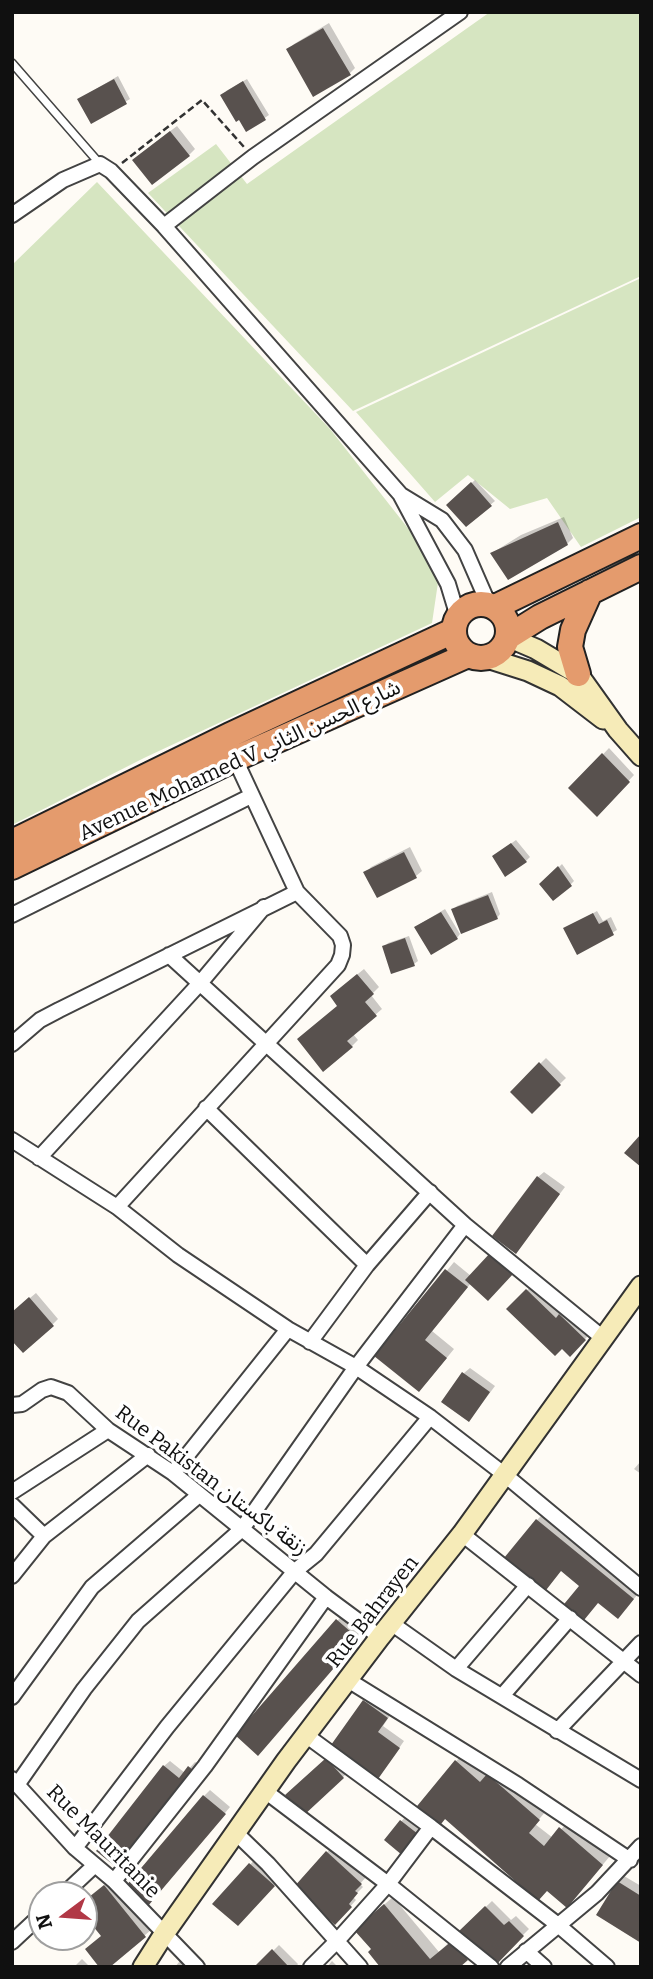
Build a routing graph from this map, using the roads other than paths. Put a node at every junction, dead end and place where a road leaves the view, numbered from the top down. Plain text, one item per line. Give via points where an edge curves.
1 (460, 12) edge
2 (12, 63) edge
3 (106, 168) junction
4 (12, 215) edge
5 (163, 226) junction
6 (400, 494) junction
7 (641, 536) edge
8 (641, 567) edge
9 (590, 592) junction
10 (492, 606) junction
11 (455, 624) junction
12 (508, 637) junction
13 (477, 657) junction
14 (578, 674) junction
15 (618, 730) junction
16 (641, 756) edge
17 (235, 759) junction
18 (251, 796) junction
19 (12, 842) edge
20 (12, 867) edge
21 (297, 892) junction
22 (264, 907) junction
23 (12, 915) edge
24 (169, 955) junction
25 (201, 982) junction
26 (265, 1042) junction
27 (12, 1044) edge
28 (206, 1108) junction
29 (12, 1140) edge
30 (39, 1157) junction
31 (430, 1192) junction
32 (117, 1207) junction
33 (465, 1225) junction
34 (367, 1265) junction
35 (641, 1286) edge
36 (288, 1329) junction
37 (603, 1338) junction
38 (310, 1342) junction
39 (356, 1367) junction
40 (12, 1405) edge
41 (430, 1417) junction
42 (108, 1430) junction
43 (148, 1455) junction
44 (173, 1473) junction
45 (505, 1475) junction
46 (12, 1492) edge
47 (199, 1495) junction
48 (12, 1505) edge
49 (242, 1529) junction
50 (462, 1534) junction
51 (44, 1536) junction
52 (295, 1571) junction
53 (12, 1576) edge
54 (528, 1585) junction
55 (641, 1587) edge
56 (326, 1597) junction
57 (570, 1618) junction
58 (386, 1630) junction
59 (641, 1643) edge
60 (622, 1661) junction
61 (456, 1669) junction
62 (641, 1675) edge
63 (348, 1680) junction
64 (502, 1696) junction
65 (12, 1697) edge
66 (557, 1731) junction
67 (307, 1736) junction
68 (641, 1780) edge
69 (15, 1782) edge
70 (265, 1791) junction
71 (431, 1827) junction
72 (235, 1832) junction
73 (641, 1846) edge
74 (75, 1848) junction
75 (630, 1860) junction
76 (95, 1865) junction
77 (78, 1881) edge
78 (114, 1881) junction
79 (388, 1884) junction
80 (558, 1925) junction
81 (28, 1927) edge
82 (164, 1934) junction
83 (12, 1941) edge
84 (336, 1942) junction
85 (526, 1951) junction
86 (144, 1967) edge
87 (197, 1967) edge
88 (311, 1967) edge
89 (360, 1967) edge
90 (491, 1967) edge
91 (508, 1967) edge
92 (544, 1967) edge
93 (607, 1967) edge

1 - 5 street
2 - 3 lane
3 - 4 street via 63,180
3 - 5 street
5 - 6 street
6 - 10 street via 442,520 465,550
6 - 11 street via 448,584
7 - 10 highway
8 - 9 highway
9 - 12 highway
9 - 14 highway via 570,646
10 - 11 highway via 471,605
10 - 12 highway via 506,620
11 - 13 highway via 457,645
11 - 19 highway, Avenue Mohamed V شارع الحسن الثاني
12 - 13 highway via 498,652
12 - 14 street
13 - 15 street via 528,671 560,686
13 - 17 highway, Avenue Mohamed V شارع الحسن الثاني
14 - 15 street
15 - 16 street
17 - 18 street
17 - 20 highway, Avenue Mohamed V شارع الحسن الثاني
18 - 21 street
18 - 23 street
21 - 22 street
21 - 26 street via 340,936 342,955 338,965
22 - 24 street
22 - 25 street
24 - 25 street
24 - 27 street via 40,1020
25 - 26 street
25 - 30 street
26 - 28 street
26 - 31 street
28 - 32 street
28 - 34 street
29 - 30 street
30 - 32 street
31 - 33 street
31 - 34 street
32 - 36 street via 178,1255
33 - 37 street
33 - 39 street
34 - 38 street
35 - 37 street, Rue Bahrayen
36 - 38 street
36 - 44 street
37 - 45 street, Rue Bahrayen
38 - 39 street
39 - 41 street
39 - 49 street
40 - 42 street, Rue Pakistan زنقة باكستان via 22,1404 42,1390 58,1388
41 - 45 street
41 - 52 street via 316,1554
42 - 43 street, Rue Pakistan زنقة باكستان
42 - 46 street
43 - 44 street, Rue Pakistan زنقة باكستان
43 - 51 street
44 - 47 street, Rue Pakistan زنقة باكستان
45 - 50 street, Rue Bahrayen
45 - 55 street
47 - 49 street, Rue Pakistan زنقة باكستان
47 - 65 street via 92,1587
48 - 51 street
49 - 52 street, Rue Pakistan زنقة باكستان
49 - 69 street via 131,1628
50 - 54 street
50 - 58 street, Rue Bahrayen
51 - 53 street
52 - 56 street, Rue Pakistan زنقة باكستان
52 - 74 street
54 - 57 street
54 - 61 street
56 - 58 street, Rue Pakistan زنقة باكستان
56 - 78 street via 205,1766
57 - 60 street
57 - 64 street
58 - 61 street, Rue Pakistan زنقة باكستان
58 - 63 street, Rue Bahrayen
59 - 60 street
60 - 62 street
60 - 66 street
61 - 64 street, Rue Pakistan زنقة باكستان
63 - 67 street, Rue Bahrayen
63 - 75 street
64 - 66 street, Rue Pakistan زنقة باكستان
66 - 68 street, Rue Pakistan زنقة باكستان
67 - 70 street, Rue Bahrayen
67 - 71 street
69 - 74 street, Rue Mauritanie
70 - 72 street, Rue Bahrayen
70 - 79 street
71 - 79 street
71 - 80 street
72 - 82 street, Rue Bahrayen
72 - 84 street
73 - 75 street
74 - 76 street, Rue Mauritanie
75 - 80 street
76 - 77 street
76 - 78 street, Rue Mauritanie
78 - 82 street, Rue Mauritanie
79 - 84 street
79 - 90 street
80 - 85 street
80 - 93 street
81 - 83 street
82 - 86 street, Rue Bahrayen
82 - 87 street, Rue Mauritanie
84 - 88 street
84 - 89 street
85 - 91 street
85 - 92 street

